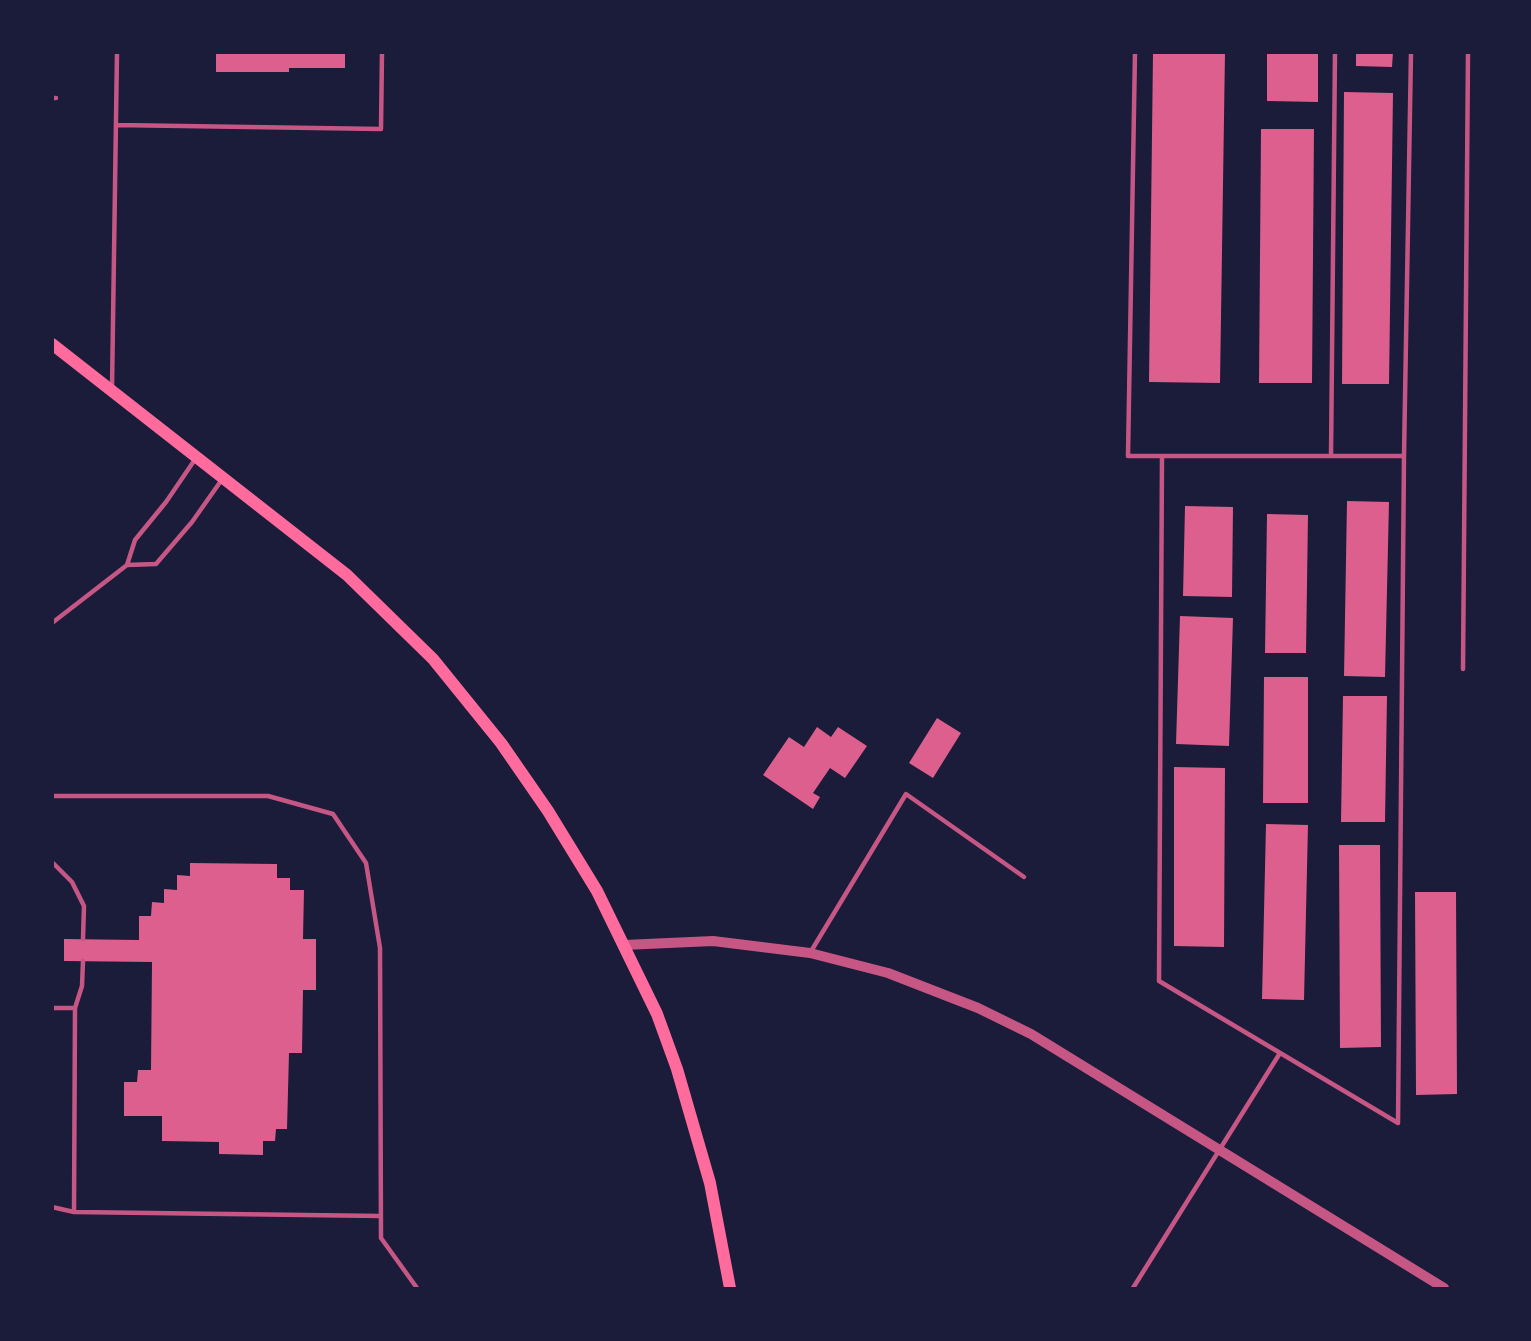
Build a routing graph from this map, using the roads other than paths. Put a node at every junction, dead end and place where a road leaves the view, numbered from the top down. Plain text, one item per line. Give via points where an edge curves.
1 (117, 52) edge
2 (382, 52) edge
3 (1135, 52) edge
4 (1335, 52) edge
5 (1411, 52) edge
6 (1467, 52) edge
7 (116, 125) junction
8 (52, 344) edge
9 (111, 390) junction
10 (1162, 456) junction
11 (1331, 456) junction
12 (1404, 456) junction
13 (197, 457) junction
14 (223, 478) junction
15 (127, 565) junction
16 (52, 623) edge
17 (1463, 669) dead end
18 (52, 796) edge
19 (52, 862) edge
20 (1024, 877) dead end
21 (83, 939) dead end
22 (624, 945) junction
23 (810, 953) junction
24 (83, 961) dead end
25 (52, 1008) edge
26 (75, 1008) junction
27 (1280, 1053) junction
28 (1219, 1150) junction
29 (52, 1207) edge
30 (74, 1212) junction
31 (381, 1216) junction
32 (417, 1288) edge
33 (730, 1288) edge
34 (1133, 1288) edge
35 (1444, 1288) edge

1 - 7 lane
2 - 7 lane via 381,129
3 - 10 lane via 1128,456
4 - 11 lane
5 - 12 lane
6 - 17 lane
7 - 9 lane
8 - 9 main road
9 - 13 main road
10 - 11 lane
10 - 27 lane via 1159,981
11 - 12 lane
12 - 27 lane via 1398,1124
13 - 14 main road
13 - 15 lane via 135,540
14 - 15 lane via 156,564
14 - 22 main road via 348,575 433,660 501,743 548,811 597,891
15 - 16 lane
18 - 31 lane via 268,796 333,814 366,863 380,948
19 - 21 lane via 72,882 84,906
20 - 23 lane via 906,794
22 - 23 street via 713,941
22 - 33 main road via 657,1014 677,1069 710,1184
23 - 28 street via 888,973 978,1008 1030,1034
24 - 26 lane via 82,986
25 - 26 lane
26 - 30 lane
27 - 28 lane
28 - 34 lane
28 - 35 street
29 - 30 lane
30 - 31 lane
31 - 32 lane via 381,1238

